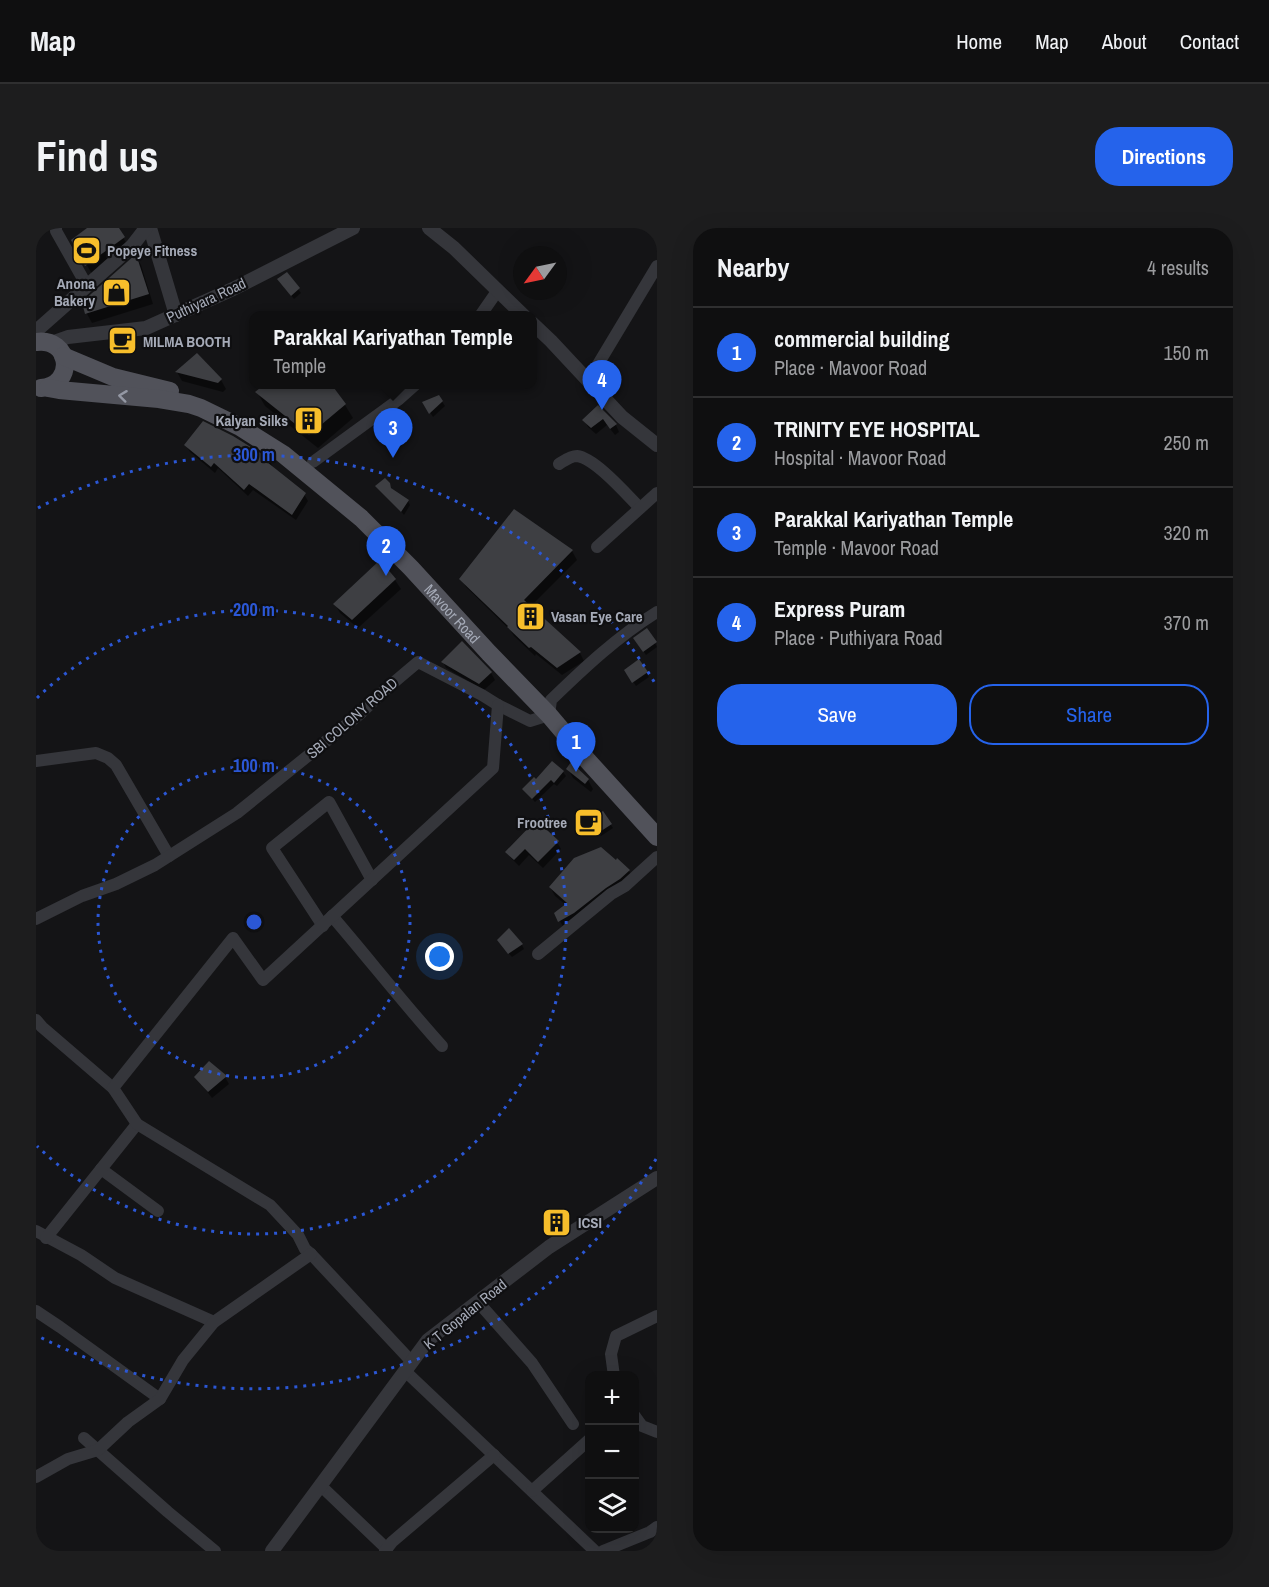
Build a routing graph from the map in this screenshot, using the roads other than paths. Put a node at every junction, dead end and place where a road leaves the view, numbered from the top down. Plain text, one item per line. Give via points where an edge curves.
1 (56, 228) edge
2 (148, 228) edge
3 (429, 228) edge
4 (345, 230) edge
5 (657, 266) edge
6 (87, 286) junction
7 (498, 290) junction
8 (483, 311) edge
9 (520, 311) edge
10 (176, 315) junction
11 (537, 328) edge
12 (36, 331) edge
13 (50, 347) edge
14 (588, 381) junction
15 (42, 388) edge
16 (410, 389) edge
17 (657, 446) edge
18 (313, 462) junction
19 (559, 464) dead end
20 (657, 493) edge
21 (640, 508) junction
22 (597, 547) dead end
23 (657, 612) edge
24 (498, 705) junction
25 (550, 707) junction
26 (36, 761) edge
27 (657, 820) edge
28 (657, 837) edge
29 (169, 856) junction
30 (657, 857) edge
31 (372, 880) junction
32 (332, 916) junction
33 (36, 919) edge
34 (322, 926) junction
35 (538, 954) dead end
36 (36, 1020) edge
37 (442, 1046) dead end
38 (113, 1088) junction
39 (137, 1124) junction
40 (101, 1169) junction
41 (657, 1178) edge
42 (158, 1211) dead end
43 (41, 1235) edge
44 (312, 1254) junction
45 (478, 1302) junction
46 (36, 1311) edge
47 (657, 1316) edge
48 (214, 1322) junction
49 (408, 1366) junction
50 (613, 1371) edge
51 (160, 1399) junction
52 (639, 1422) edge
53 (573, 1424) dead end
54 (657, 1432) edge
55 (84, 1438) dead end
56 (585, 1443) edge
57 (98, 1450) junction
58 (494, 1455) junction
59 (36, 1477) edge
60 (320, 1485) junction
61 (532, 1491) junction
62 (657, 1527) edge
63 (386, 1550) edge
64 (214, 1551) edge
65 (272, 1551) edge
66 (595, 1551) edge
67 (603, 1551) edge

1 - 6 street
2 - 6 street
2 - 10 street
3 - 7 street
4 - 10 street, Puthiyara Road
5 - 14 street
6 - 12 street
7 - 8 street
7 - 9 street
10 - 13 street, Puthiyara Road via 146,328 68,337
11 - 14 street
13 - 15 main road, Mavoor Road via 65,365 57,382
13 - 18 main road, Mavoor Road via 73,361 123,379 206,398 246,417
14 - 17 street
25 -> 15 main road, Mavoor Road via 489,653 368,525 283,454 240,427 189,404
16 - 18 street
18 - 25 main road, Mavoor Road via 391,532
19 - 21 street via 578,456 589,461
20 - 21 street
21 - 22 street
23 - 25 street via 613,644
24 - 25 street, SBI COLONY ROAD via 530,721
24 - 29 street, SBI COLONY ROAD via 418,662 237,813
24 - 31 street via 493,768
25 - 27 main road, Mavoor Road
25 - 28 main road, Mavoor Road via 588,761
26 - 29 street via 96,753 108,758 116,765
29 - 33 street, SBI COLONY ROAD
30 - 35 street
31 - 32 street
31 - 34 street via 329,802 272,848
32 - 34 street
32 - 37 street
34 - 38 street via 263,980 233,938
36 - 38 street
38 - 39 street
39 - 40 street
39 - 44 street via 270,1204
40 - 42 street
40 - 43 street
41 - 45 street, K T Gopalan Road via 549,1247
43 - 48 street via 115,1278
44 - 48 street
44 - 49 street
45 - 49 street, K T Gopalan Road via 428,1340
45 - 53 street via 532,1363
46 - 51 street
47 - 50 street via 616,1336 611,1354
48 - 51 street via 183,1360
49 - 58 street
49 - 60 street, K T Gopalan Road
51 - 57 street
52 - 54 street
55 - 57 street
56 - 61 street
57 - 59 street via 68,1459
57 - 64 street
58 - 61 street
58 - 63 street
60 - 63 street
60 - 65 street, K T Gopalan Road
61 - 66 street
62 - 67 street

